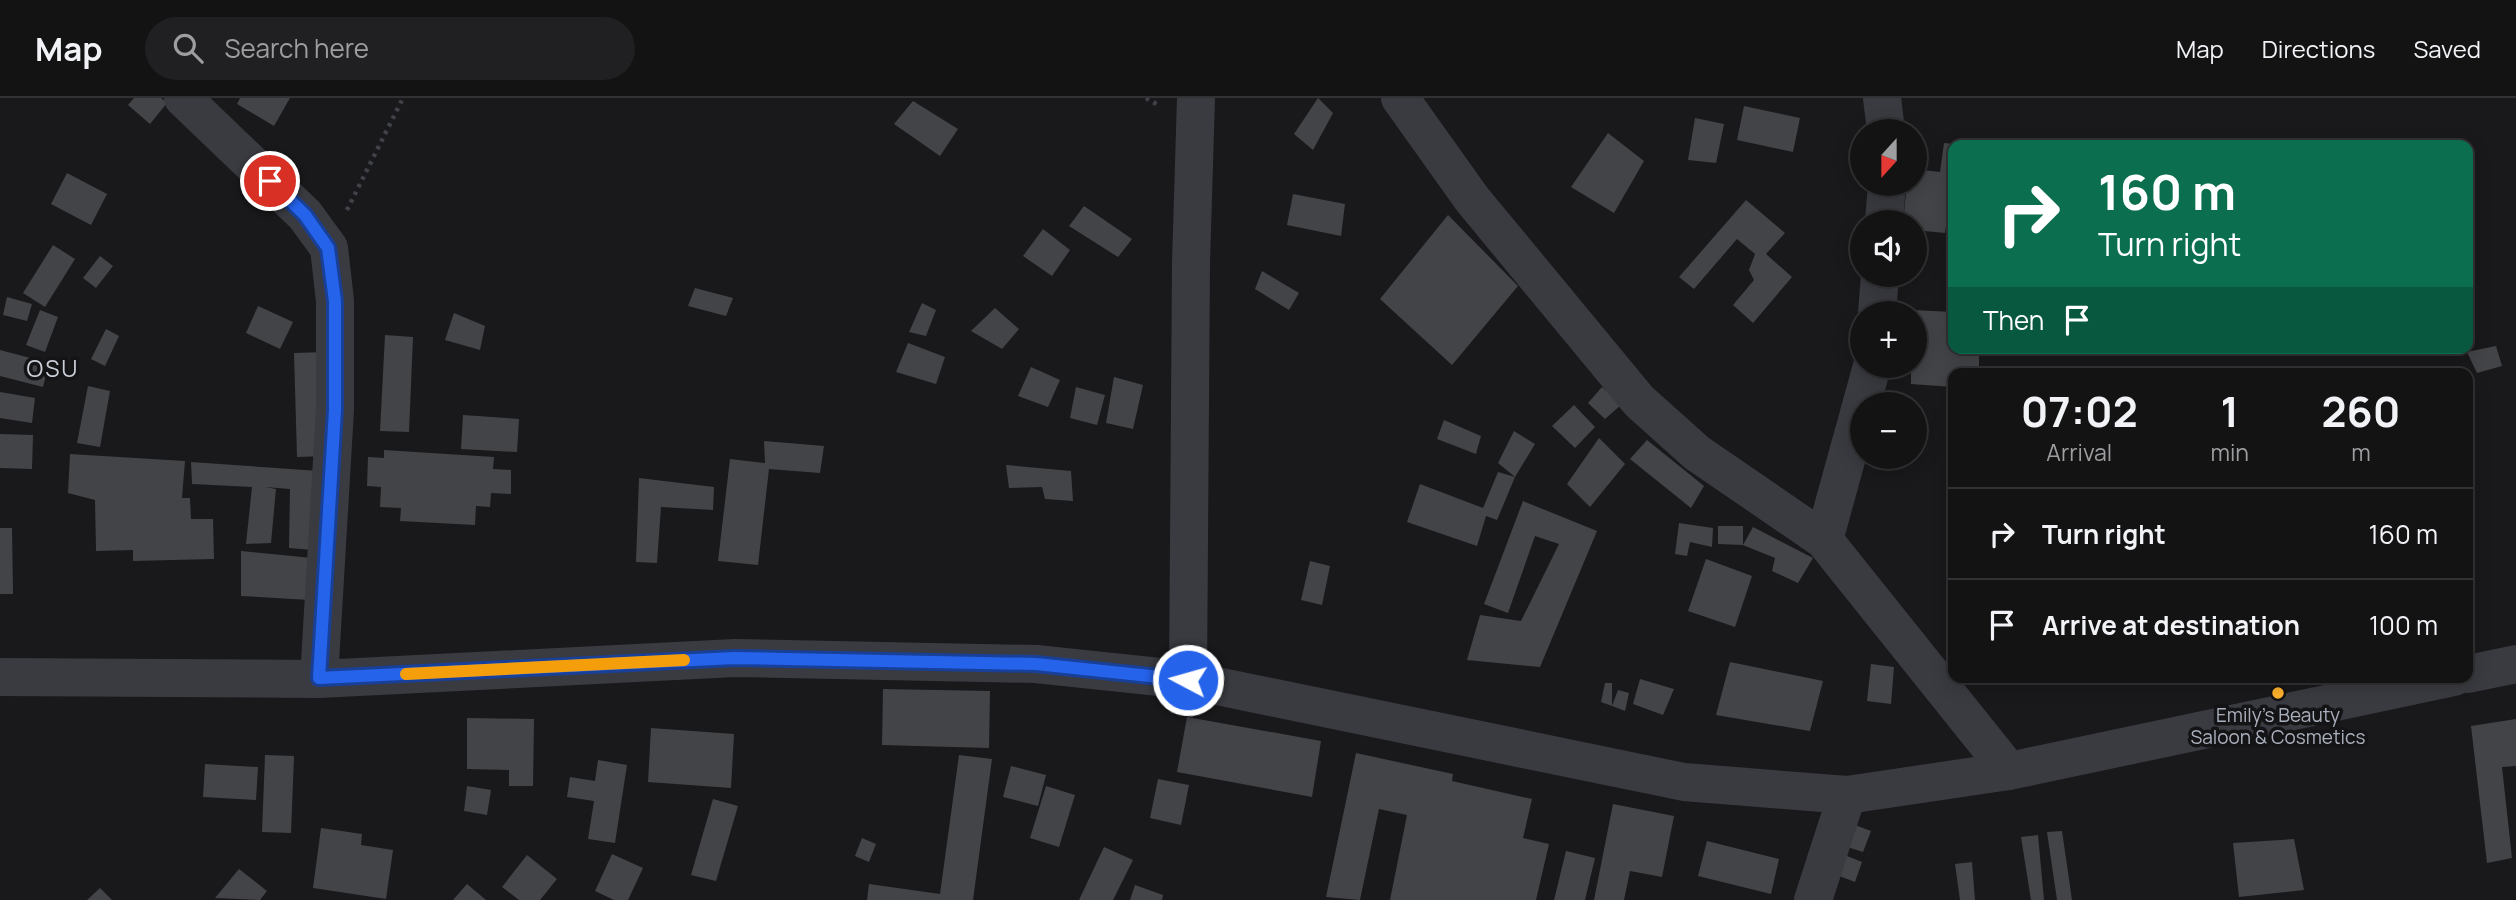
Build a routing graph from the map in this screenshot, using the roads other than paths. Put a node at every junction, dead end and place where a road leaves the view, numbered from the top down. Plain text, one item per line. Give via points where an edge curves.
1 (183, 98) edge
2 (1196, 98) edge
3 (1399, 98) edge
4 (1882, 98) edge
5 (1885, 119) edge
6 (1869, 378) edge
7 (1824, 540) junction
8 (2516, 664) edge
9 (2473, 673) edge
10 (0, 677) edge
11 (319, 678) junction
12 (1188, 680) junction
13 (2426, 683) edge
14 (2009, 771) junction
15 (1847, 796) junction
16 (1813, 900) edge

1 - 11 street via 305,215 328,248 335,301 335,410
2 - 12 street
3 - 7 street via 1472,199 1639,401 1697,453
4 - 5 street
6 - 7 street
7 - 14 street
8 - 9 street
10 - 11 street
11 - 12 street via 735,658 1036,664
12 - 15 street via 1684,782
13 - 14 street
14 - 15 street
15 - 16 street

